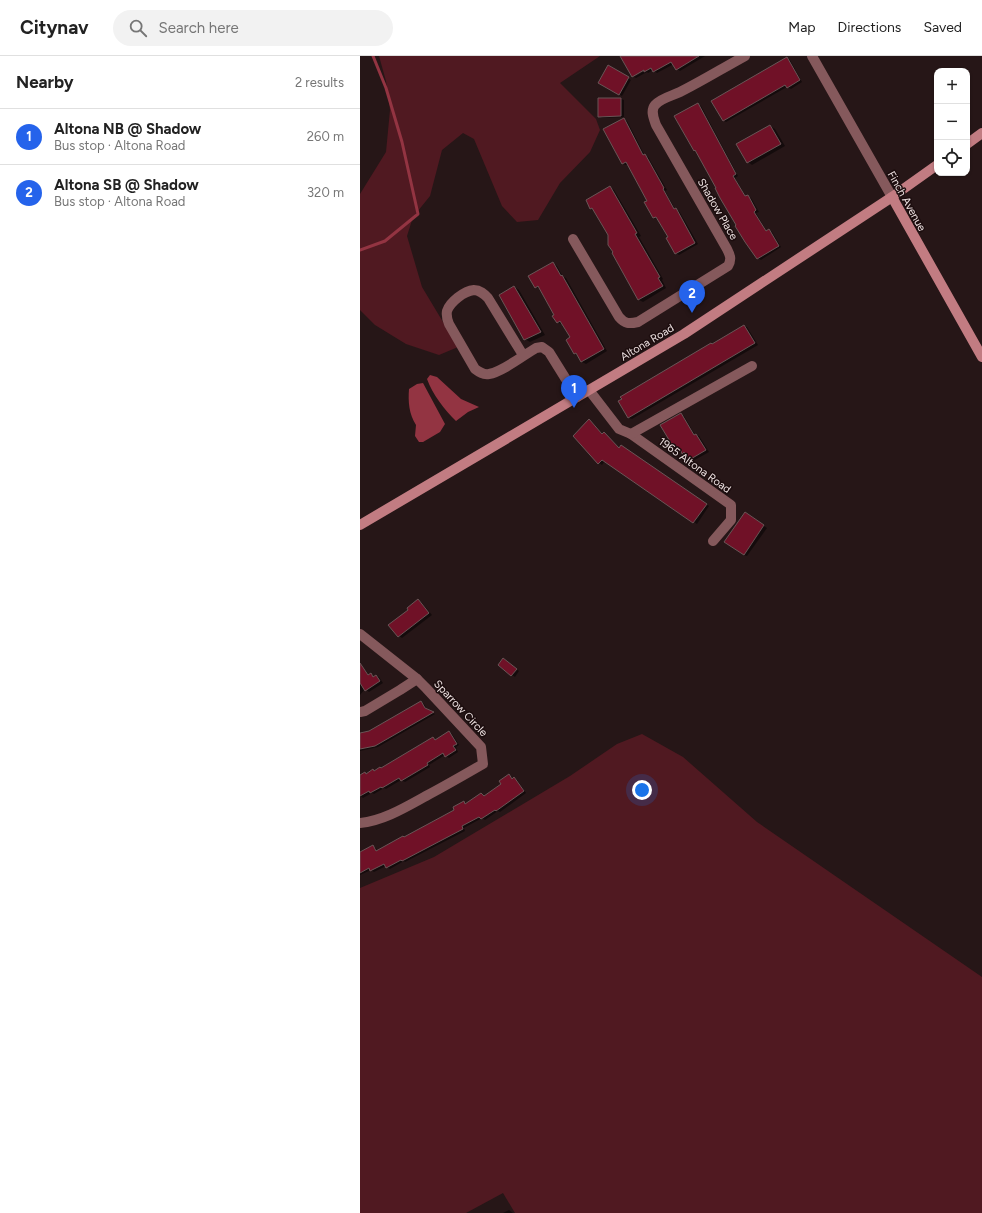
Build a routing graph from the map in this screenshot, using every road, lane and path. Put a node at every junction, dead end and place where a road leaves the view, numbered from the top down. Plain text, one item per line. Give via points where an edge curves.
1 (745, 56) edge
2 (812, 56) edge
3 (982, 133) edge
4 (970, 142) edge
5 (934, 167) edge
6 (892, 197) junction
7 (574, 239) dead end
8 (523, 356) junction
9 (982, 357) edge
10 (752, 366) dead end
11 (589, 390) junction
12 (577, 397) junction
13 (631, 434) junction
14 (360, 525) edge
15 (713, 542) dead end
16 (360, 634) edge
17 (417, 679) junction
18 (360, 712) edge
19 (360, 823) edge

1 - 7 street, Shadow Place via 704,80 661,100 654,106 652,114 731,257 728,266 638,322 630,324 619,317
2 - 6 street, Finch Avenue
3 - 4 main road
5 - 6 main road, Altona Road
6 - 9 main road, Finch Avenue
6 - 11 main road, Altona Road via 684,334
8 - 8 street via 496,372 480,373 475,369 449,324 446,317 447,309 466,293 474,290 482,292
8 - 12 street via 542,347 549,352
10 - 13 street
11 - 12 main road, Altona Road
11 - 13 street, 1965 Altona Road via 620,429
12 - 14 main road, Altona Road
13 - 15 street, 1965 Altona Road via 731,505 731,520
16 - 17 street, Sparrow Circle
17 - 18 street
17 - 19 street, Sparrow Circle via 481,747 483,764 410,805 387,816

